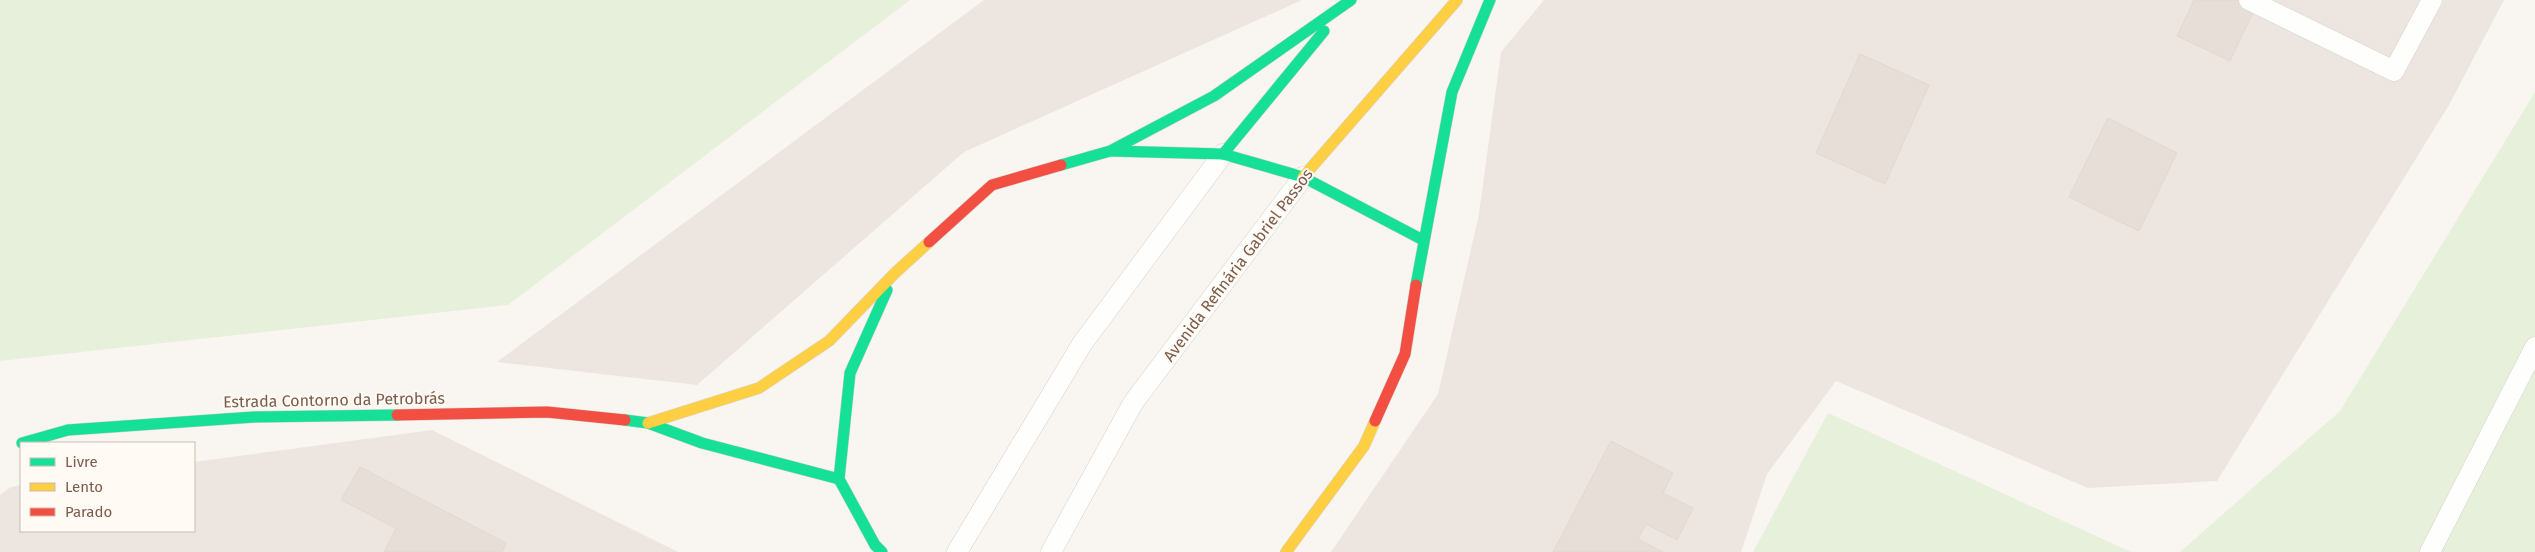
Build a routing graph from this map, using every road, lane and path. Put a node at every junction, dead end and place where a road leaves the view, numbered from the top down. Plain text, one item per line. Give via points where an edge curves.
1 (1457, 0) edge
2 (1490, 0) edge
3 (2249, 0) edge
4 (2432, 0) edge
5 (1349, 2) edge
6 (1110, 151) junction
7 (1222, 154) junction
8 (1303, 178) junction
9 (1423, 240) junction
10 (895, 273) junction
11 (2535, 347) edge
12 (648, 423) junction
13 (26, 442) edge
14 (20, 444) edge
15 (7, 448) dead end
16 (839, 479) junction
17 (882, 552) edge
18 (957, 552) edge
19 (1051, 552) edge
20 (1286, 552) edge
21 (2430, 552) edge

1 - 8 main road, Avenida Refinária Gabriel Passos
2 - 9 main road via 1452,92
3 - 4 lane via 2394,71
5 - 6 main road, Estrada Contorno da Petrobrás via 1214,96
5 - 7 main road
6 - 7 main road, Estrada Contorno da Petrobrás
6 - 10 main road, Estrada Contorno da Petrobrás via 992,185
7 - 8 main road, Estrada Contorno da Petrobrás
7 - 18 lane via 1082,344
8 - 9 main road, Estrada Contorno da Petrobrás
8 - 19 lane, Avenida Refinária Gabriel Passos via 1133,403
9 - 20 main road via 1405,354 1364,446
10 - 12 main road, Estrada Contorno da Petrobrás via 829,341 759,388
10 - 16 main road, Estrada Contorno da Petrobrás via 850,373
11 - 21 lane
12 - 13 main road, Estrada Contorno da Petrobrás via 547,412 254,417 68,430
12 - 16 main road, Estrada Contorno da Petrobrás via 702,443
14 - 15 main road, Estrada Contorno da Petrobrás
16 - 17 main road via 875,546

